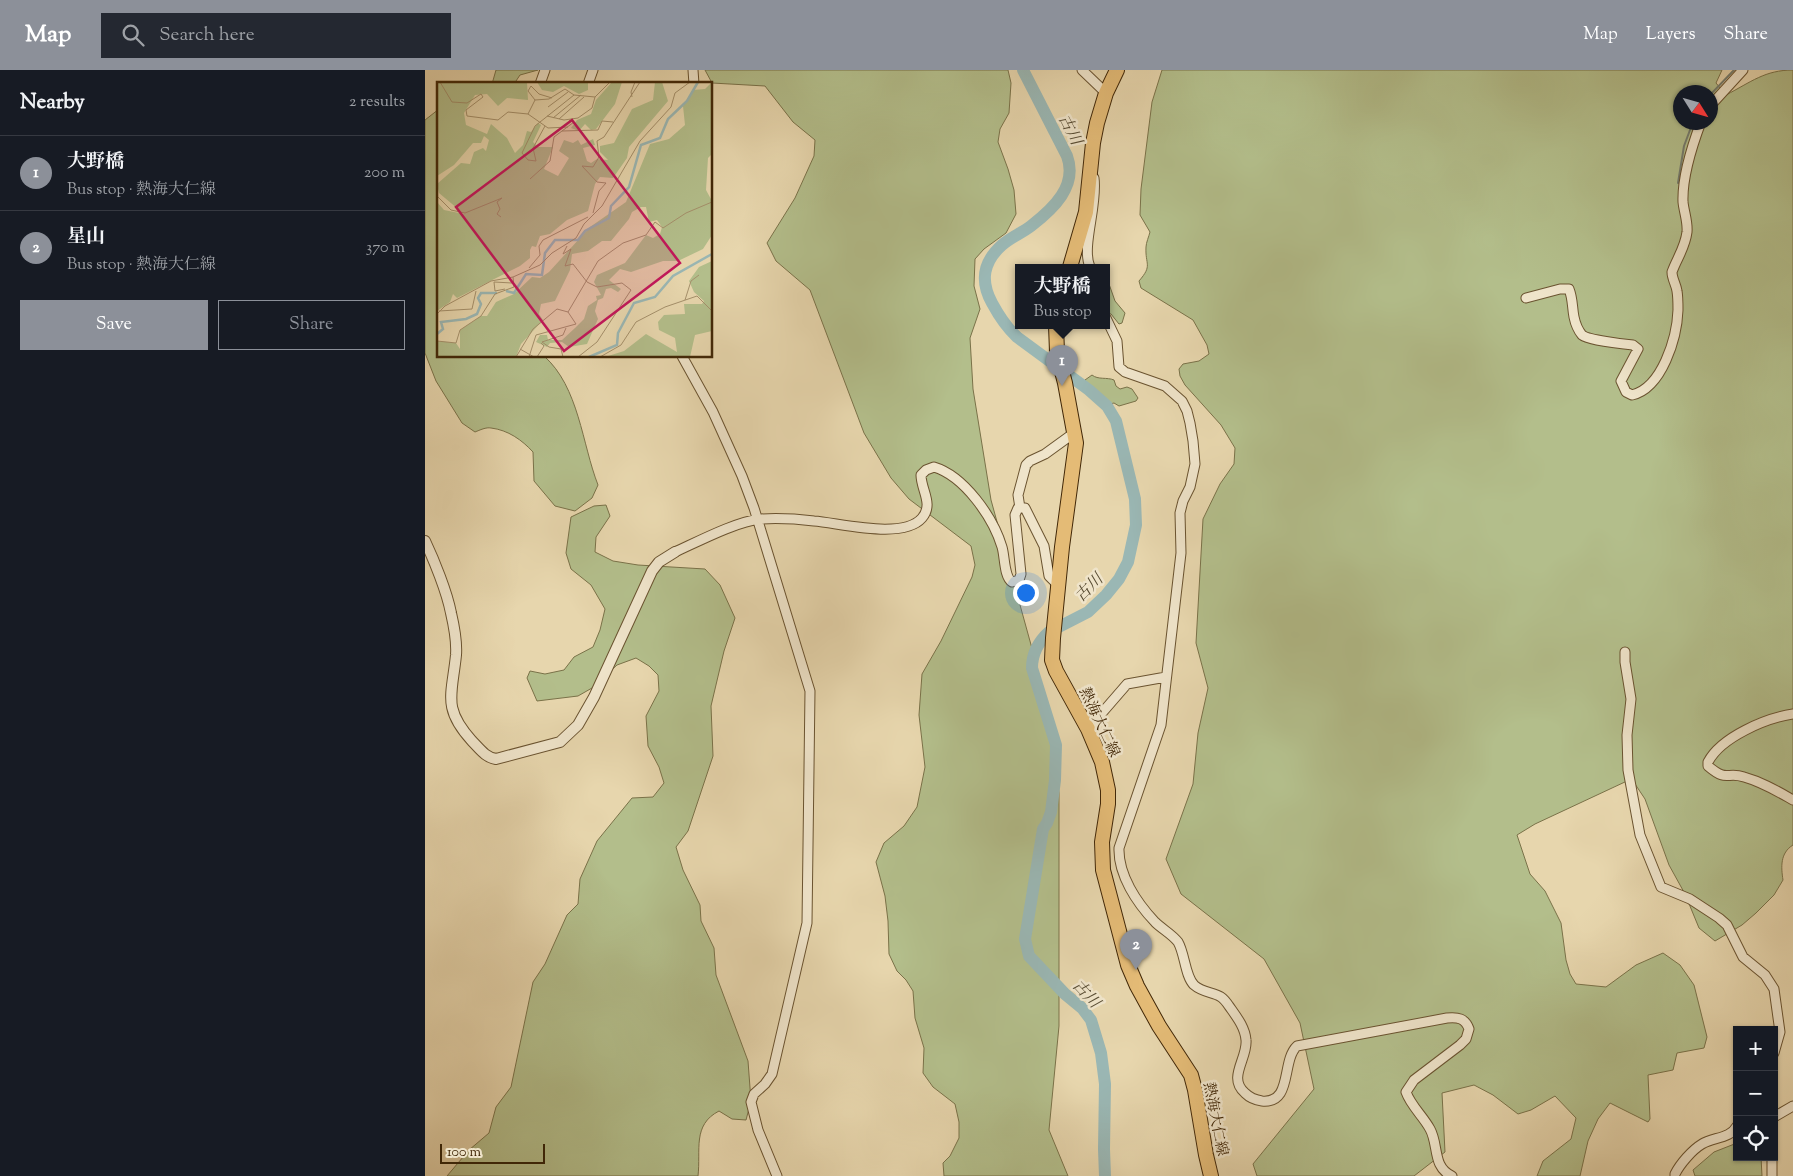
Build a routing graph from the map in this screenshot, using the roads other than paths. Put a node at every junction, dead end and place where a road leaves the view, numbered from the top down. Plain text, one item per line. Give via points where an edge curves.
1 (545, 70) edge
2 (593, 70) edge
3 (1082, 70) edge
4 (1117, 70) edge
5 (1743, 70) edge
6 (541, 82) edge
7 (589, 82) edge
8 (1106, 93) junction
9 (1718, 97) edge
10 (1698, 130) edge
11 (1091, 171) junction
12 (1071, 264) edge
13 (1089, 264) edge
14 (1526, 298) dead end
15 (1110, 326) edge
16 (1055, 329) edge
17 (683, 358) edge
18 (1074, 433) junction
19 (1020, 508) junction
20 (758, 520) junction
21 (425, 541) edge
22 (675, 552) joint
23 (1058, 585) junction
24 (1625, 652) dead end
25 (1166, 677) junction
26 (1793, 714) edge
27 (1089, 729) junction
28 (1793, 800) edge
29 (1778, 1039) edge
30 (1793, 1106) edge
31 (1776, 1116) edge
32 (1733, 1131) edge
33 (1772, 1161) edge
34 (777, 1176) edge
35 (1211, 1176) edge
36 (1452, 1176) edge
37 (1675, 1176) edge
38 (1772, 1176) edge

1 - 6 street
2 - 7 street
3 - 8 street
4 - 8 main road
5 - 9 street
8 - 11 main road via 1093,143
10 - 14 street via 1690,153 1684,190 1685,242 1672,272 1677,290 1677,321 1665,364 1649,387 1638,394 1625,392 1621,381 1638,349 1633,345 1583,336 1574,316 1569,290 1560,289
11 - 12 main road via 1086,212
11 - 13 street via 1095,190 1087,250
15 - 25 street via 1117,341 1119,367 1165,386 1176,395 1187,411 1193,441 1193,475 1179,513 1181,553
16 - 18 main road, 熱海大仁線
17 - 20 street via 713,412
18 - 19 street via 1026,465 1018,495
18 - 23 main road, 熱海大仁線 via 1075,458
19 - 20 street via 1015,515 1021,578 1017,582 1009,581 1002,545 987,514 953,476 934,466 921,475 928,498 927,509 913,525 888,530 813,520
19 - 23 street via 1025,508 1032,520 1044,546 1049,576
20 - 22 street via 714,534
20 - 34 street via 810,691 807,923 772,1074 753,1094 751,1102 758,1130
21 - 22 street via 451,612 456,653 451,707 466,734 484,753 496,759 560,742 578,725 652,571
23 - 27 main road, 熱海大仁線 via 1051,651 1055,666
24 - 29 street via 1631,699 1628,770 1640,835 1647,854 1661,887 1690,899 1719,918 1727,925 1743,958 1765,975 1774,989 1780,1032
25 - 27 street via 1127,684
25 - 36 street via 1161,725 1121,841 1119,860 1132,892 1156,922 1176,940 1191,981 1204,991 1221,997 1242,1027 1247,1046 1239,1068 1239,1087 1253,1099 1273,1100 1282,1093 1297,1046 1460,1018 1469,1029 1466,1039 1414,1080 1406,1092 1433,1134 1439,1163
26 - 28 street via 1752,727 1719,747 1708,762 1708,766 1719,775 1740,776 1765,784
27 - 35 main road, 熱海大仁線 via 1106,777 1108,804 1102,842 1103,870 1128,965 1144,999 1191,1075
30 - 31 street
32 - 37 street via 1701,1144 1679,1167
33 - 38 street

